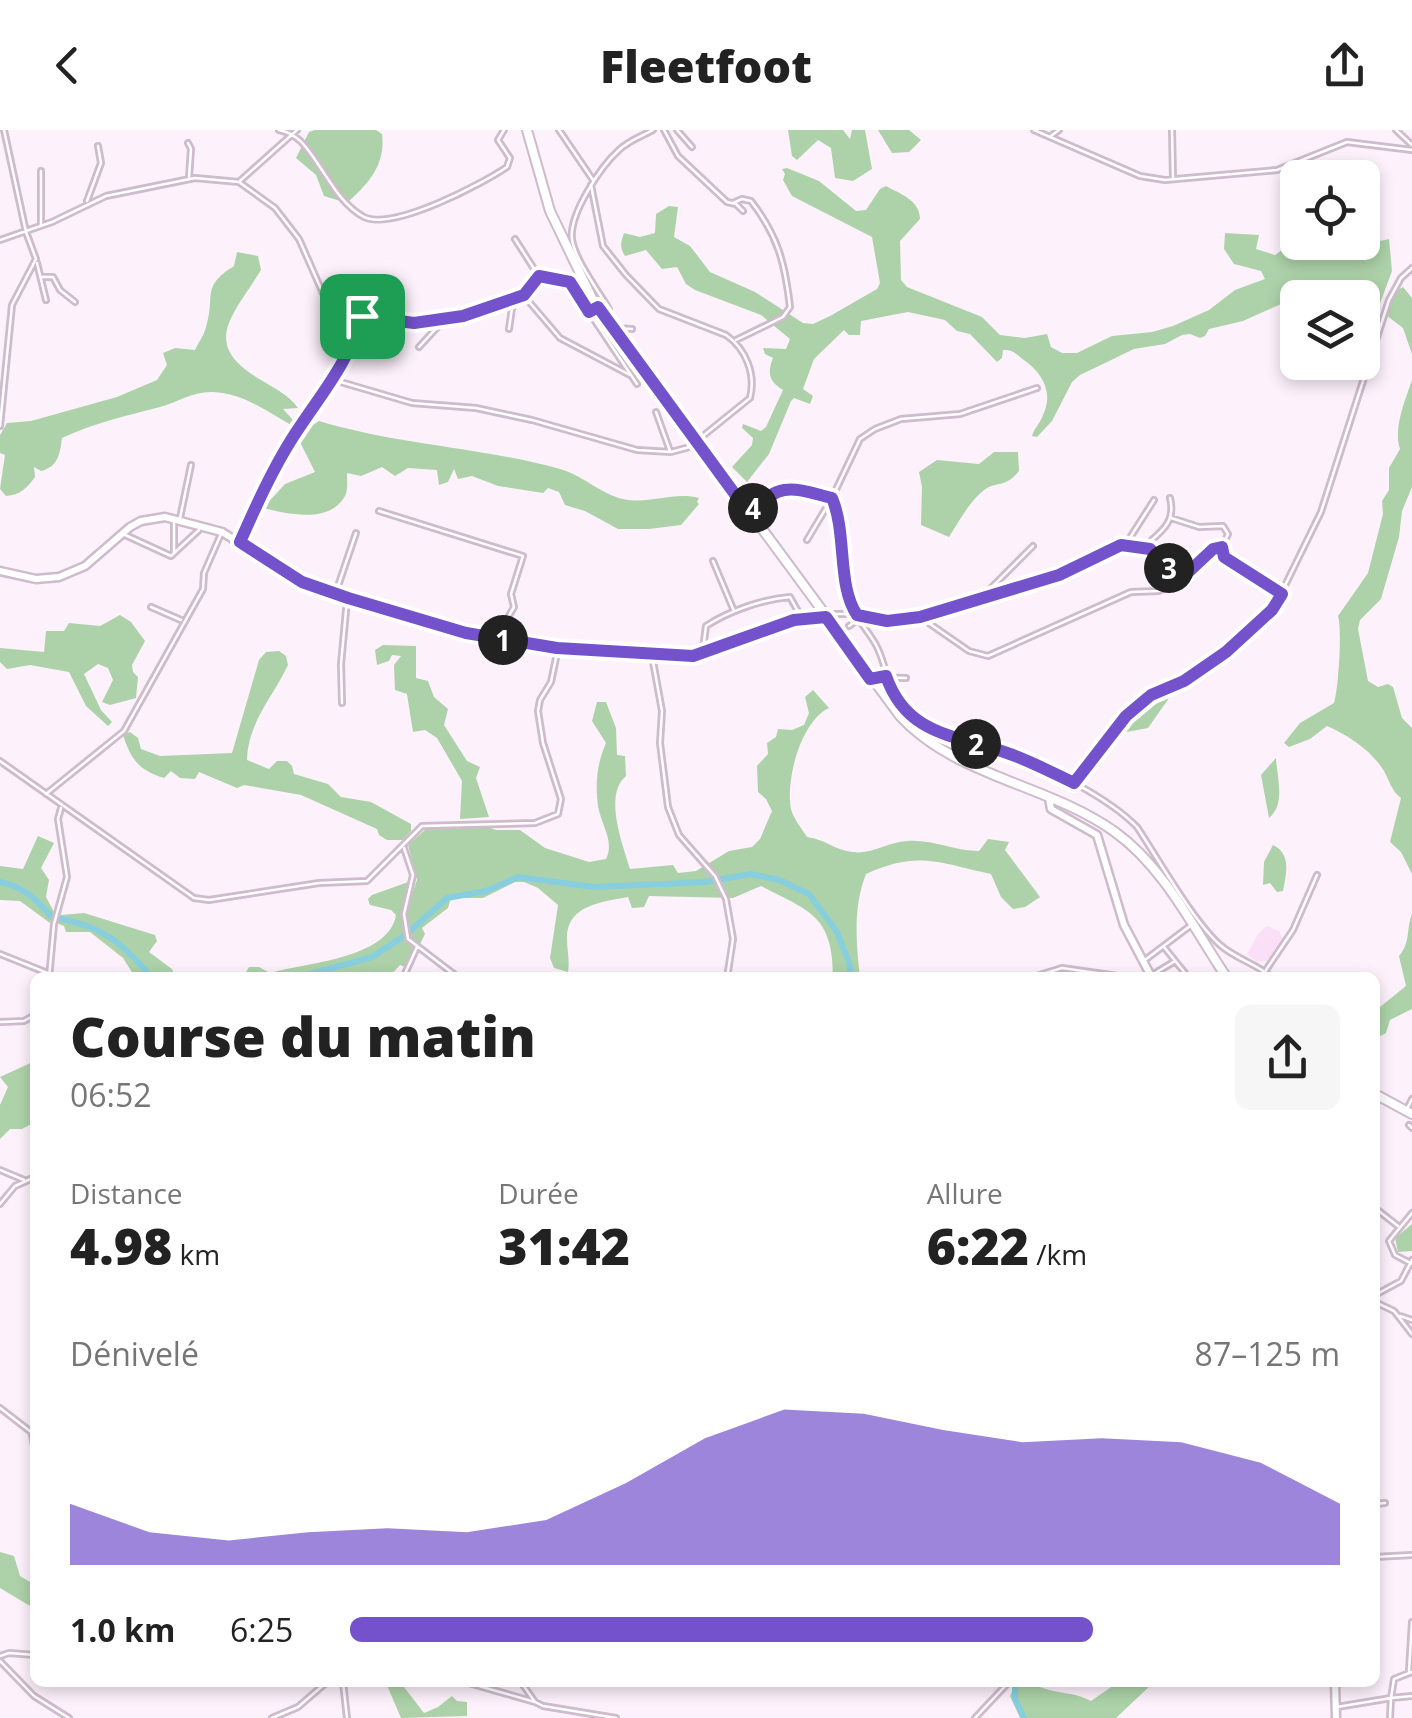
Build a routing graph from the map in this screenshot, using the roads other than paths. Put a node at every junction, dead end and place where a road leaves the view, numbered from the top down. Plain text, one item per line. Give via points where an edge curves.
1 (4, 130) edge
2 (278, 130) edge
3 (504, 130) edge
4 (527, 130) edge
5 (559, 130) edge
6 (637, 130) edge
7 (653, 130) edge
8 (664, 130) edge
9 (677, 130) edge
10 (1034, 130) edge
11 (1060, 130) edge
12 (1172, 130) edge
13 (1396, 130) edge
14 (295, 132) edge
15 (1050, 137) junction
16 (638, 138) junction
17 (188, 142) dead end
18 (98, 146) dead end
19 (692, 147) dead end
20 (1412, 147) edge
21 (42, 171) dead end
22 (190, 178) junction
23 (1174, 180) junction
24 (239, 182) junction
25 (592, 183) junction
26 (733, 203) junction
27 (86, 204) junction
28 (744, 211) dead end
29 (41, 226) junction
30 (26, 232) junction
31 (515, 239) dead end
32 (0, 240) edge
33 (36, 259) junction
34 (1412, 268) edge
35 (584, 275) junction
36 (539, 276) junction
37 (41, 277) junction
38 (524, 295) junction
39 (513, 299) junction
40 (46, 300) dead end
41 (75, 302) dead end
42 (601, 311) junction
43 (589, 312) junction
44 (362, 316) junction
45 (446, 318) junction
46 (508, 329) dead end
47 (613, 329) junction
48 (632, 329) dead end
49 (735, 341) junction
50 (419, 347) dead end
51 (630, 375) junction
52 (334, 380) junction
53 (637, 384) dead end
54 (1037, 388) dead end
55 (656, 412) dead end
56 (0, 426) edge
57 (698, 443) junction
58 (670, 452) junction
59 (191, 465) dead end
60 (832, 498) junction
61 (1170, 498) dead end
62 (1154, 500) dead end
63 (378, 511) dead end
64 (748, 512) junction
65 (1171, 518) junction
66 (177, 519) junction
67 (204, 526) junction
68 (222, 532) junction
69 (356, 532) dead end
70 (122, 534) junction
71 (806, 540) dead end
72 (240, 542) junction
73 (1126, 545) junction
74 (1033, 546) dead end
75 (1222, 547) junction
76 (1144, 548) junction
77 (174, 555) junction
78 (713, 561) dead end
79 (0, 570) edge
80 (1180, 580) junction
81 (336, 593) junction
82 (1282, 594) junction
83 (348, 598) junction
84 (980, 599) junction
85 (151, 607) dead end
86 (735, 612) junction
87 (857, 616) junction
88 (826, 617) junction
89 (920, 617) junction
90 (802, 618) junction
91 (182, 620) junction
92 (844, 630) junction
93 (496, 639) junction
94 (557, 648) junction
95 (703, 654) junction
96 (652, 655) junction
97 (886, 676) junction
98 (906, 678) dead end
99 (870, 679) junction
100 (342, 703) dead end
101 (0, 761) edge
102 (1074, 783) junction
103 (46, 794) junction
104 (1049, 798) junction
105 (62, 806) junction
106 (403, 845) junction
107 (1316, 875) dead end
108 (1192, 925) junction
109 (418, 946) junction
110 (1163, 946) junction
111 (0, 954) edge
112 (1175, 960) junction
113 (1144, 961) junction
114 (1265, 971) joint
115 (40, 972) edge
116 (49, 972) edge
117 (406, 972) edge
118 (451, 972) edge
119 (727, 972) edge
120 (1049, 972) edge
121 (1090, 972) edge
122 (1149, 972) edge
123 (1157, 972) edge
124 (1184, 972) edge
125 (1223, 972) edge
126 (30, 1018) edge
127 (0, 1022) edge
128 (1380, 1097) edge
129 (1412, 1100) edge
130 (1409, 1112) edge
131 (0, 1170) edge
132 (30, 1178) edge
133 (25, 1180) junction
134 (0, 1204) edge
135 (1380, 1212) edge
136 (1412, 1213) edge
137 (1400, 1226) junction
138 (1412, 1262) edge
139 (1380, 1292) edge
140 (1380, 1305) edge
141 (1399, 1315) junction
142 (1412, 1320) edge
143 (1412, 1334) edge
144 (0, 1408) edge
145 (30, 1432) edge
146 (1385, 1503) dead end
147 (1380, 1504) edge
148 (1412, 1555) edge
149 (1380, 1557) edge
150 (1412, 1622) edge
151 (30, 1655) edge
152 (0, 1658) edge
153 (1410, 1673) edge
154 (321, 1687) edge
155 (343, 1687) edge
156 (482, 1687) edge
157 (525, 1687) edge
158 (1005, 1687) edge
159 (1335, 1687) edge
160 (1412, 1696) edge
161 (1390, 1698) junction
162 (536, 1702) junction
163 (1336, 1707) junction
164 (571, 1711) junction
165 (566, 1716) edge
166 (69, 1718) edge
167 (272, 1718) edge
168 (347, 1718) edge
169 (616, 1718) edge
170 (975, 1718) edge
171 (1336, 1718) edge
172 (1390, 1718) edge

1 - 30 street
2 - 14 street
3 - 14 street via 498,140 510,164 492,178 430,208 379,220 346,203
4 - 35 main road via 550,211
5 - 25 street
6 - 16 street
7 - 16 street
8 - 26 street via 678,156
9 - 19 street
10 - 15 street
11 - 15 street
12 - 23 street
13 - 20 street
14 - 24 street
15 - 23 street via 1140,176
16 - 25 street via 618,150
17 - 22 street
18 - 27 street via 101,163
20 - 23 street via 1347,142 1277,170
21 - 29 street
22 - 24 street
22 - 27 street
24 - 44 street via 275,208 299,238 328,302
25 - 35 street via 571,238
25 - 49 street via 603,246 648,300
26 - 28 street
26 - 49 street via 751,201 772,234 785,261 790,307
27 - 29 street
29 - 30 street
30 - 32 street
30 - 33 street
31 - 36 street
33 - 37 street
33 - 56 street via 12,305
34 - 82 street via 1389,300 1321,512
35 - 42 main road
36 - 38 street
36 - 43 street via 573,284
37 - 40 street
37 - 41 street via 53,278
38 - 39 street
38 - 51 street via 560,338
39 - 45 street
39 - 46 street
42 - 43 street
42 - 47 main road
43 - 51 street
44 - 45 street via 414,323
44 - 52 street
45 - 50 street
47 - 48 street
47 - 57 main road
49 - 57 street via 750,371 750,398
51 - 53 street
52 - 58 street via 387,398 476,408 617,446
52 - 72 street via 294,436
54 - 60 street via 960,414 902,419 875,429 860,439
55 - 58 street
57 - 58 street
57 - 64 main road
59 - 66 street
60 - 64 street via 774,491
60 - 71 street
60 - 87 street
61 - 65 street
62 - 73 street
63 - 93 street via 523,556 511,594 514,607
64 - 88 main road
65 - 75 street via 1223,526 1228,530
65 - 76 street
66 - 67 street
66 - 70 street via 141,521
66 - 77 street
67 - 68 street
67 - 77 street
68 - 72 street
68 - 91 street via 202,589
69 - 81 street
70 - 77 street
70 - 79 street via 84,566 58,577
72 - 81 street via 288,575
73 - 76 street
73 - 84 street
74 - 84 street
75 - 80 street
75 - 82 street via 1224,557
76 - 80 street
78 - 86 street
80 - 89 street via 1151,594 1131,592 988,656 969,651
81 - 83 street
82 - 102 street via 1226,652 1126,716
83 - 93 street
83 - 100 street
84 - 89 street
85 - 91 street
86 - 90 street via 788,596
86 - 95 street via 706,626
87 - 88 street
87 - 89 street
87 - 92 street
87 - 97 street via 879,650
88 - 90 street
88 - 92 main road
90 - 95 street
91 - 103 street via 124,731
92 - 99 main road
93 - 94 street
94 - 96 street
94 - 106 street via 538,710 561,799 558,814 535,824 422,826
95 - 96 street
96 - 119 street via 667,801 679,835 726,899 733,939
97 - 98 street
97 - 99 street
97 - 102 street via 914,720
99 - 104 main road via 931,744
101 - 103 street
102 - 114 street via 1130,819 1213,939
103 - 105 street
104 - 108 main road via 1104,825 1136,850
104 - 113 street via 1051,808 1097,835 1124,924
105 - 106 street via 202,900 366,880
105 - 116 street via 58,823 67,877 54,919
106 - 109 street via 413,878 404,925
107 - 114 street via 1293,930
108 - 110 street
108 - 125 main road
109 - 117 street
109 - 118 street
110 - 112 street
110 - 113 street
111 - 115 street
112 - 123 street
112 - 124 street
113 - 122 street
120 - 121 street
126 - 127 street
128 - 130 main road
129 - 130 street
131 - 133 street
132 - 133 street
133 - 134 street
135 - 137 street
136 - 137 street
137 - 138 street via 1390,1246
138 - 139 street via 1401,1281
140 - 141 street
141 - 142 street
141 - 143 street
144 - 145 street
146 - 147 street
148 - 149 street
150 - 153 street
151 - 152 street
152 - 166 street via 34,1696
153 - 161 street via 1394,1679
154 - 167 street
155 - 168 street
156 - 162 street
157 - 162 street
158 - 170 street
159 - 163 street
160 - 161 street
161 - 163 street
161 - 172 street
162 - 164 street
163 - 171 street
164 - 165 street
164 - 169 street

